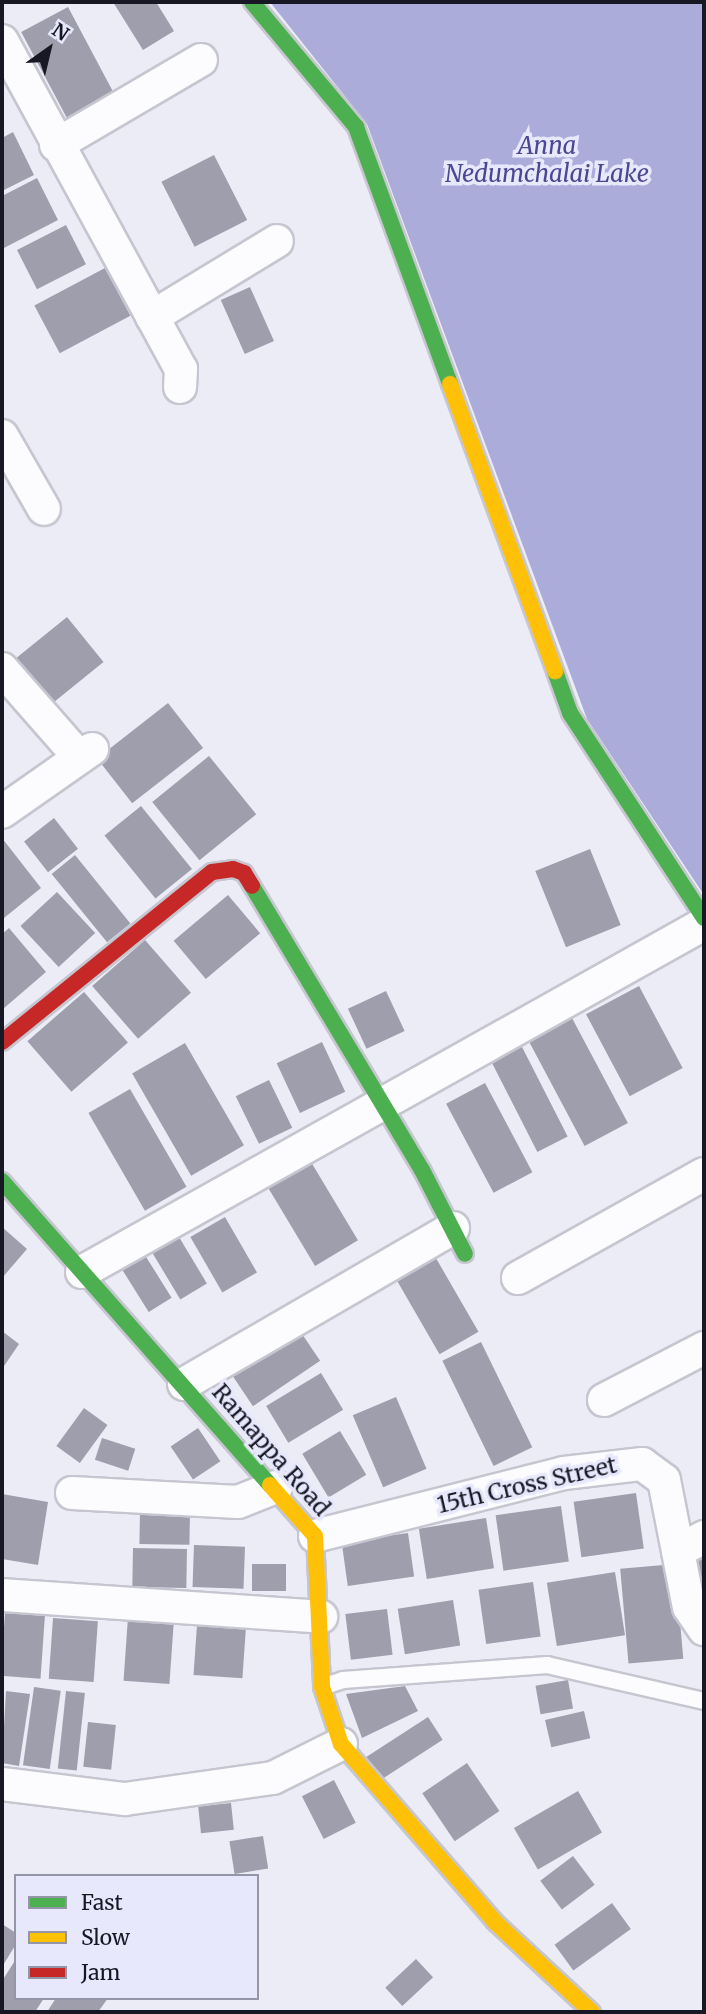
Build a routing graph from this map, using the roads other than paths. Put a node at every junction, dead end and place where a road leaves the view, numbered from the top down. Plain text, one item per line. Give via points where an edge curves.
1 (251, 2) edge
2 (2, 41) edge
3 (201, 60) dead end
4 (56, 145) junction
5 (277, 241) dead end
6 (152, 317) junction
7 (180, 387) dead end
8 (2, 436) edge
9 (44, 509) dead end
10 (2, 669) edge
11 (2, 812) edge
12 (704, 918) edge
13 (704, 924) edge
14 (2, 1042) edge
15 (383, 1104) junction
16 (704, 1174) edge
17 (2, 1181) edge
18 (459, 1241) joint
19 (82, 1272) junction
20 (518, 1278) dead end
21 (704, 1348) edge
22 (184, 1384) junction
23 (604, 1400) dead end
24 (276, 1487) junction
25 (72, 1493) dead end
26 (315, 1536) junction
27 (691, 1544) edge
28 (2, 1595) edge
29 (321, 1617) junction
30 (704, 1629) edge
31 (322, 1687) junction
32 (704, 1701) edge
33 (341, 1744) junction
34 (2, 1784) edge
35 (592, 2012) edge

1 - 12 street via 356,127 569,713
2 - 4 street
3 - 4 street
4 - 6 street
5 - 6 street
6 - 7 street via 181,369
8 - 9 street
10 - 11 street via 86,753
13 - 15 street
14 - 15 street via 212,872 233,869 252,881
15 - 18 street
15 - 19 street
16 - 20 street
17 - 19 street, Ramappa Road
18 - 22 street
19 - 22 street, Ramappa Road
21 - 23 street
22 - 24 street, Ramappa Road
24 - 25 street via 238,1502
24 - 26 street, Ramappa Road
26 - 27 street, 15th Cross Street via 564,1473 628,1462 656,1471 664,1480
26 - 29 street, Ramappa Road
27 - 30 street via 690,1607
28 - 29 street
29 - 31 street, Ramappa Road
31 - 32 lane via 344,1680 547,1665
31 - 33 street, Ramappa Road
33 - 34 street via 273,1777 125,1799
33 - 35 street, Ramappa Road via 495,1922

